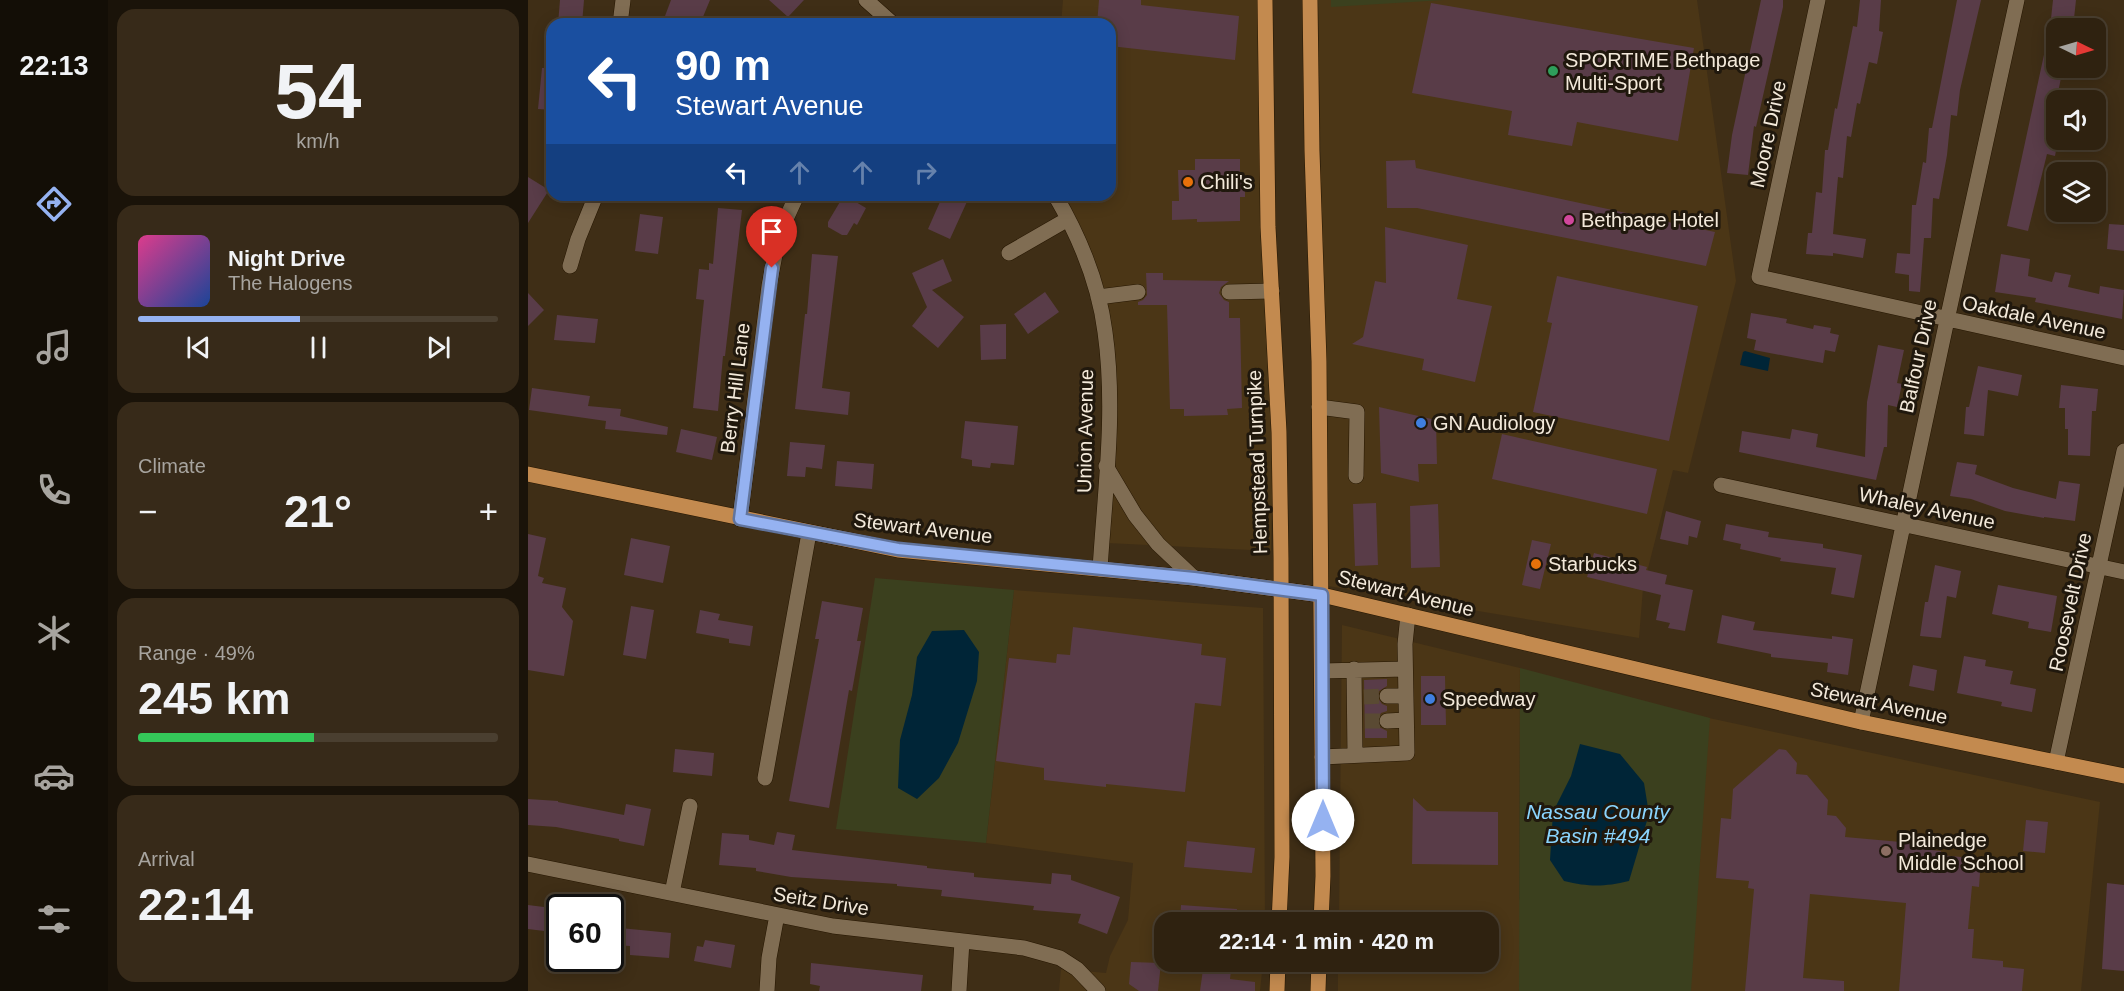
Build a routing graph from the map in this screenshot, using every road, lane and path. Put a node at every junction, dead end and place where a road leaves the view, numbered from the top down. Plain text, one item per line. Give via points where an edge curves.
1 (623, 0) edge
2 (866, 0) edge
3 (1265, 0) edge
4 (1310, 0) edge
5 (1818, 0) edge
6 (2017, 0) edge
7 (621, 18) edge
8 (886, 18) edge
9 (594, 201) edge
10 (794, 201) edge
11 (1058, 201) edge
12 (1068, 219) junction
13 (1009, 253) dead end
14 (570, 266) dead end
15 (1759, 277) joint
16 (1272, 291) junction
17 (1138, 292) dead end
18 (1229, 292) dead end
19 (1098, 297) junction
20 (1947, 320) junction
21 (2124, 358) edge
22 (1319, 407) junction
23 (2124, 451) edge
24 (1106, 466) junction
25 (528, 474) edge
26 (1356, 476) dead end
27 (1720, 484) dead end
28 (740, 519) junction
29 (1903, 524) junction
30 (809, 532) junction
31 (2099, 567) junction
32 (1100, 569) junction
33 (2124, 572) edge
34 (1194, 578) junction
35 (1281, 589) junction
36 (1322, 595) junction
37 (1407, 615) junction
38 (1354, 669) junction
39 (1405, 669) junction
40 (1322, 671) junction
41 (1387, 696) tunnel mouth
42 (1406, 696) junction
43 (1387, 720) tunnel mouth
44 (1406, 720) junction
45 (1862, 722) junction
46 (1355, 755) junction
47 (1322, 757) junction
48 (2056, 762) junction
49 (2124, 776) edge
50 (765, 778) dead end
51 (690, 806) dead end
52 (528, 864) edge
53 (672, 893) junction
54 (1279, 912) edge
55 (1321, 912) edge
56 (777, 915) junction
57 (962, 941) junction
58 (1278, 972) edge
59 (1319, 972) edge
60 (767, 991) edge
61 (959, 991) edge
62 (1098, 991) edge
63 (1277, 991) edge
64 (1318, 991) edge

1 - 7 street
2 - 8 street
3 - 16 main road, Hempstead Turnpike
4 - 22 main road
5 - 15 street, Moore Drive
6 - 20 street, Balfour Drive
9 - 14 street
10 - 28 street, Berry Hill Lane via 779,234 769,286
11 - 12 street, Union Avenue
12 - 13 street
12 - 19 street, Union Avenue
15 - 20 street, Oakdale Avenue
16 - 18 street
16 - 35 main road, Hempstead Turnpike
17 - 19 street
19 - 24 street, Union Avenue via 1105,331 1110,400
20 - 21 street, Oakdale Avenue
20 - 29 street, Balfour Drive
22 - 26 street via 1357,412
22 - 36 main road
23 - 31 street, Roosevelt Drive
24 - 32 street, Union Avenue
24 - 34 street via 1158,544
25 - 28 main road, Stewart Avenue
27 - 29 street, Whaley Avenue
28 - 30 main road, Stewart Avenue
29 - 31 street, Whaley Avenue
29 - 45 street, Balfour Drive
30 - 32 main road, Stewart Avenue via 898,549
30 - 50 street
31 - 33 street, Whaley Avenue
31 - 48 street, Roosevelt Drive
32 - 34 main road, Stewart Avenue
34 - 35 main road, Stewart Avenue
35 - 36 main road, Stewart Avenue
35 - 54 main road, Hempstead Turnpike
36 - 37 main road, Stewart Avenue
36 - 40 main road
37 - 39 street
37 - 45 main road, Stewart Avenue
38 - 39 street
38 - 40 street
38 - 46 street via 1360,722
39 - 42 street
40 - 47 main road
41 - 42 street
42 - 44 street
43 - 44 street
44 - 46 street via 1407,753
45 - 48 main road, Stewart Avenue
46 - 47 street
47 - 55 main road
48 - 49 main road, Stewart Avenue
51 - 53 street
52 - 53 street, Seitz Drive
53 - 56 street, Seitz Drive
56 - 57 street, Seitz Drive via 833,926
56 - 60 street
57 - 61 street
57 - 62 street, Seitz Drive via 1024,948 1060,958
58 - 63 main road
59 - 64 main road

